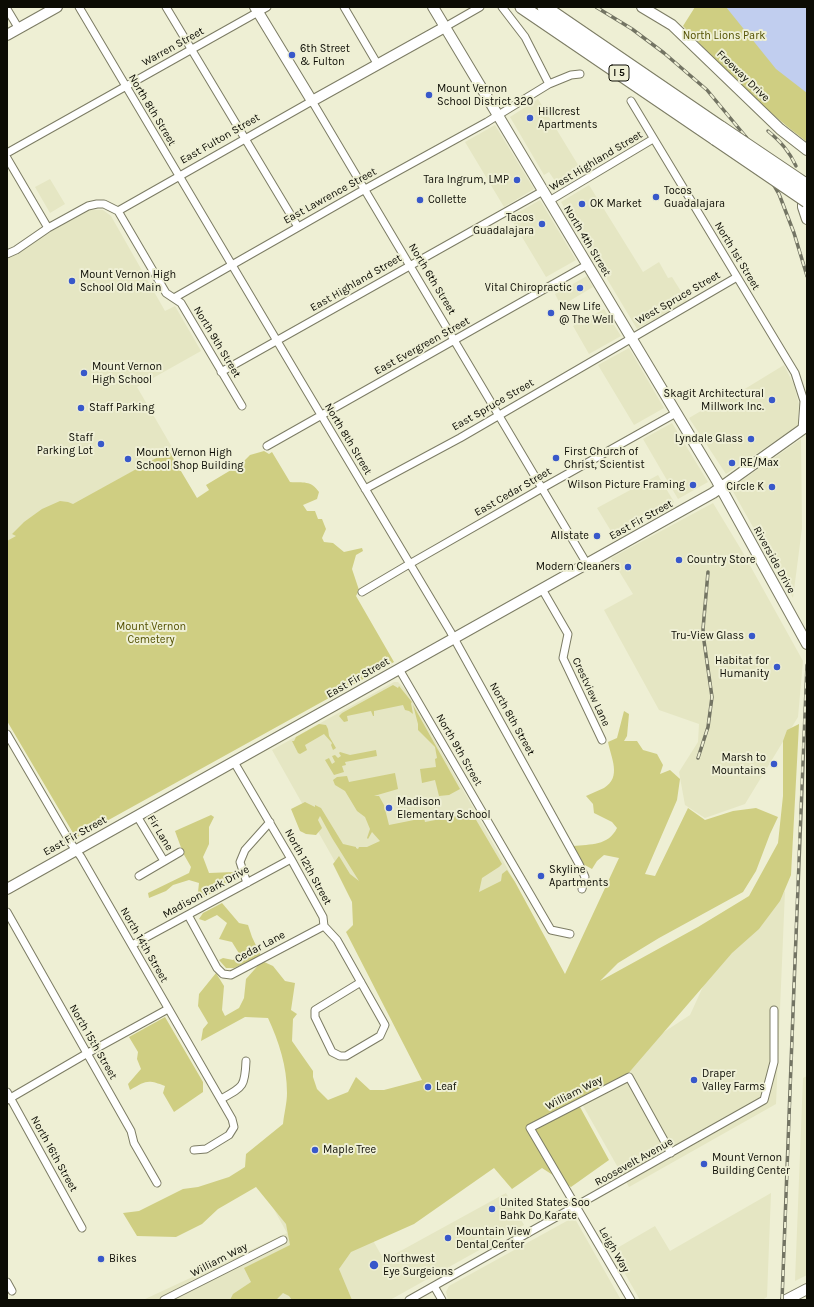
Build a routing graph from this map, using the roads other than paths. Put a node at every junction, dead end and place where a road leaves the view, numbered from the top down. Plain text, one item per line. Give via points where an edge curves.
1 (79, 7) edge
2 (166, 7) edge
3 (344, 7) edge
4 (433, 7) edge
5 (480, 7) edge
6 (502, 7) edge
7 (522, 7) edge
8 (544, 7) edge
9 (642, 7) edge
10 (54, 8) edge
11 (7, 9) edge
12 (260, 9) edge
13 (445, 27) junction
14 (18, 29) junction
15 (7, 35) edge
16 (191, 50) junction
17 (378, 65) junction
18 (580, 74) dead end
19 (549, 84) junction
20 (125, 86) junction
21 (312, 101) junction
22 (631, 101) dead end
23 (498, 115) junction
24 (718, 134) junction
25 (245, 139) junction
26 (654, 139) junction
27 (807, 150) edge
28 (7, 153) edge
29 (7, 158) edge
30 (179, 177) junction
31 (807, 187) edge
32 (364, 190) junction
33 (543, 191) junction
34 (549, 201) junction
35 (807, 201) edge
36 (118, 211) junction
37 (807, 219) edge
38 (298, 227) junction
39 (48, 228) junction
40 (7, 254) edge
41 (231, 264) junction
42 (587, 265) junction
43 (409, 266) junction
44 (737, 277) junction
45 (174, 298) junction
46 (631, 338) junction
47 (455, 340) junction
48 (277, 341) junction
49 (222, 372) junction
50 (242, 406) dead end
51 (676, 413) junction
52 (499, 415) junction
53 (321, 416) junction
54 (804, 428) edge
55 (267, 446) dead end
56 (542, 488) junction
57 (721, 488) junction
58 (365, 490) junction
59 (410, 564) junction
60 (587, 564) junction
61 (542, 589) junction
62 (362, 592) dead end
63 (455, 638) junction
64 (807, 644) edge
65 (399, 669) junction
66 (7, 734) edge
67 (602, 740) dead end
68 (234, 762) junction
69 (137, 816) junction
70 (270, 822) junction
71 (76, 850) junction
72 (180, 852) dead end
73 (291, 859) junction
74 (164, 861) junction
75 (139, 876) dead end
76 (247, 883) junction
77 (7, 889) edge
78 (582, 889) dead end
79 (7, 912) edge
80 (188, 915) junction
81 (324, 926) junction
82 (570, 934) dead end
83 (132, 945) junction
84 (361, 982) junction
85 (168, 1009) junction
86 (774, 1010) dead end
87 (86, 1054) junction
88 (246, 1061) dead end
89 (8, 1097) edge
90 (221, 1099) junction
91 (530, 1128) joint
92 (194, 1150) dead end
93 (671, 1153) junction
94 (157, 1183) dead end
95 (576, 1206) junction
96 (82, 1228) dead end
97 (283, 1240) dead end
98 (7, 1282) edge
99 (434, 1286) junction
100 (807, 1289) edge
101 (12, 1291) dead end
102 (164, 1300) edge
103 (409, 1300) edge
104 (442, 1300) edge
105 (631, 1300) edge
106 (786, 1300) edge

1 - 20 street, North 8th Street
2 - 16 street
3 - 17 street
4 - 13 street, North 4th Street
5 - 13 street
6 - 19 street via 525,37
7 - 24 highway, I 5
8 - 24 highway, I 5
9 - 27 street, Freeway Drive via 672,25 780,129
10 - 14 street
11 - 14 street
12 - 16 street, Warren Street
12 - 21 street, North 6th Street
13 - 17 street, East Fulton Street
13 - 23 street, North 4th Street
14 - 15 street
16 - 20 street, Warren Street
16 - 25 street
17 - 21 street, East Fulton Street
18 - 19 street, East Lawrence Street
19 - 23 street, East Lawrence Street
20 - 28 street, Warren Street
20 - 30 street, North 8th Street
21 - 25 street, East Fulton Street
21 - 32 street, North 6th Street
22 - 26 street, North 1st Street
23 - 32 street, East Lawrence Street
23 - 33 street, North 4th Street
24 - 31 highway, I 5, bridge
24 - 35 highway, I 5, bridge
25 - 30 street, East Fulton Street
25 - 38 street
26 - 34 street, West Highland Street
26 - 44 street, North 1st Street
29 - 39 street
30 - 36 street, East Fulton Street
30 - 41 street, North 8th Street
31 - 37 street via 803,194 803,207
32 - 38 street, East Lawrence Street
32 - 43 street, North 6th Street
33 - 34 street, North 4th Street
33 - 43 street, East Highland Street
34 - 42 street, North 4th Street
36 - 39 street via 110,206 88,206
36 - 45 street, North 9th Street via 166,293
38 - 41 street, East Lawrence Street
39 - 40 street
41 - 45 street, East Lawrence Street
41 - 48 street, North 8th Street
42 - 46 street, North 4th Street
42 - 47 street, East Evergreen Street
43 - 47 street, North 6th Street
43 - 48 street, East Highland Street
44 - 46 street, West Spruce Street
44 - 54 street, North 1st Street via 795,373 804,401
45 - 49 street, North 9th Street via 181,303
46 - 51 street, North 4th Street
46 - 52 street, East Spruce Street
47 - 52 street, North 6th Street
47 - 53 street, East Evergreen Street
48 - 49 street, East Highland Street
48 - 53 street, North 8th Street
49 - 50 street, North 9th Street
51 - 56 street, East Cedar Street
51 - 57 street, North 4th Street
52 - 56 street, North 6th Street
52 - 58 street, East Spruce Street
53 - 55 street, East Evergreen Street
53 - 58 street, North 8th Street
54 - 57 street, East Fir Street
56 - 59 street, East Cedar Street
56 - 60 street, North 6th Street
57 - 60 street, East Fir Street
57 - 64 street, Riverside Drive
58 - 59 street, North 8th Street
59 - 62 street, East Cedar Street
59 - 63 street, North 8th Street
60 - 61 street, East Fir Street
61 - 63 street, East Fir Street
61 - 67 street, Crestview Lane via 568,634 563,658
63 - 65 street, East Fir Street
63 - 78 street, North 8th Street via 579,864 585,877
65 - 68 street, East Fir Street
65 - 82 street, North 9th Street via 550,930
66 - 71 street, North 14th Street
68 - 69 street, East Fir Street
68 - 70 street, North 12th Street
69 - 71 street, East Fir Street
69 - 74 street, Fir Lane
70 - 73 street, North 12th Street
70 - 76 street via 242,856 240,862
71 - 77 street, East Fir Street
71 - 83 street, North 14th Street
72 - 74 street, Fir Lane
73 - 76 street, Madison Park Drive
73 - 81 street, North 12th Street via 323,917
74 - 75 street, Fir Lane
76 - 80 street, Madison Park Drive
79 - 87 street, North 15th Street
80 - 81 street, Cedar Lane via 217,968 223,974 231,975
80 - 83 street, Madison Park Drive
81 - 84 street, North 12th Street via 337,940
83 - 85 street, North 14th Street
84 - 84 street, North 12th Street via 315,1010 315,1017 332,1052 340,1056 346,1056 380,1036 386,1025
85 - 87 street
85 - 90 street, North 14th Street
86 - 93 street, Roosevelt Avenue via 774,1062 764,1100
87 - 89 street
87 - 94 street, North 15th Street via 131,1131 134,1144
88 - 90 street via 245,1079 240,1088
89 - 96 street, North 16th Street
90 - 92 street, North 14th Street via 234,1126 229,1135 206,1149
91 - 93 street, William Way via 629,1077
91 - 95 street, Leigh Way
93 - 95 street, Roosevelt Avenue
95 - 99 street, Roosevelt Avenue
95 - 105 street, Leigh Way
97 - 102 street, William Way
98 - 101 street
99 - 103 street, Roosevelt Avenue
99 - 104 street
100 - 106 street

